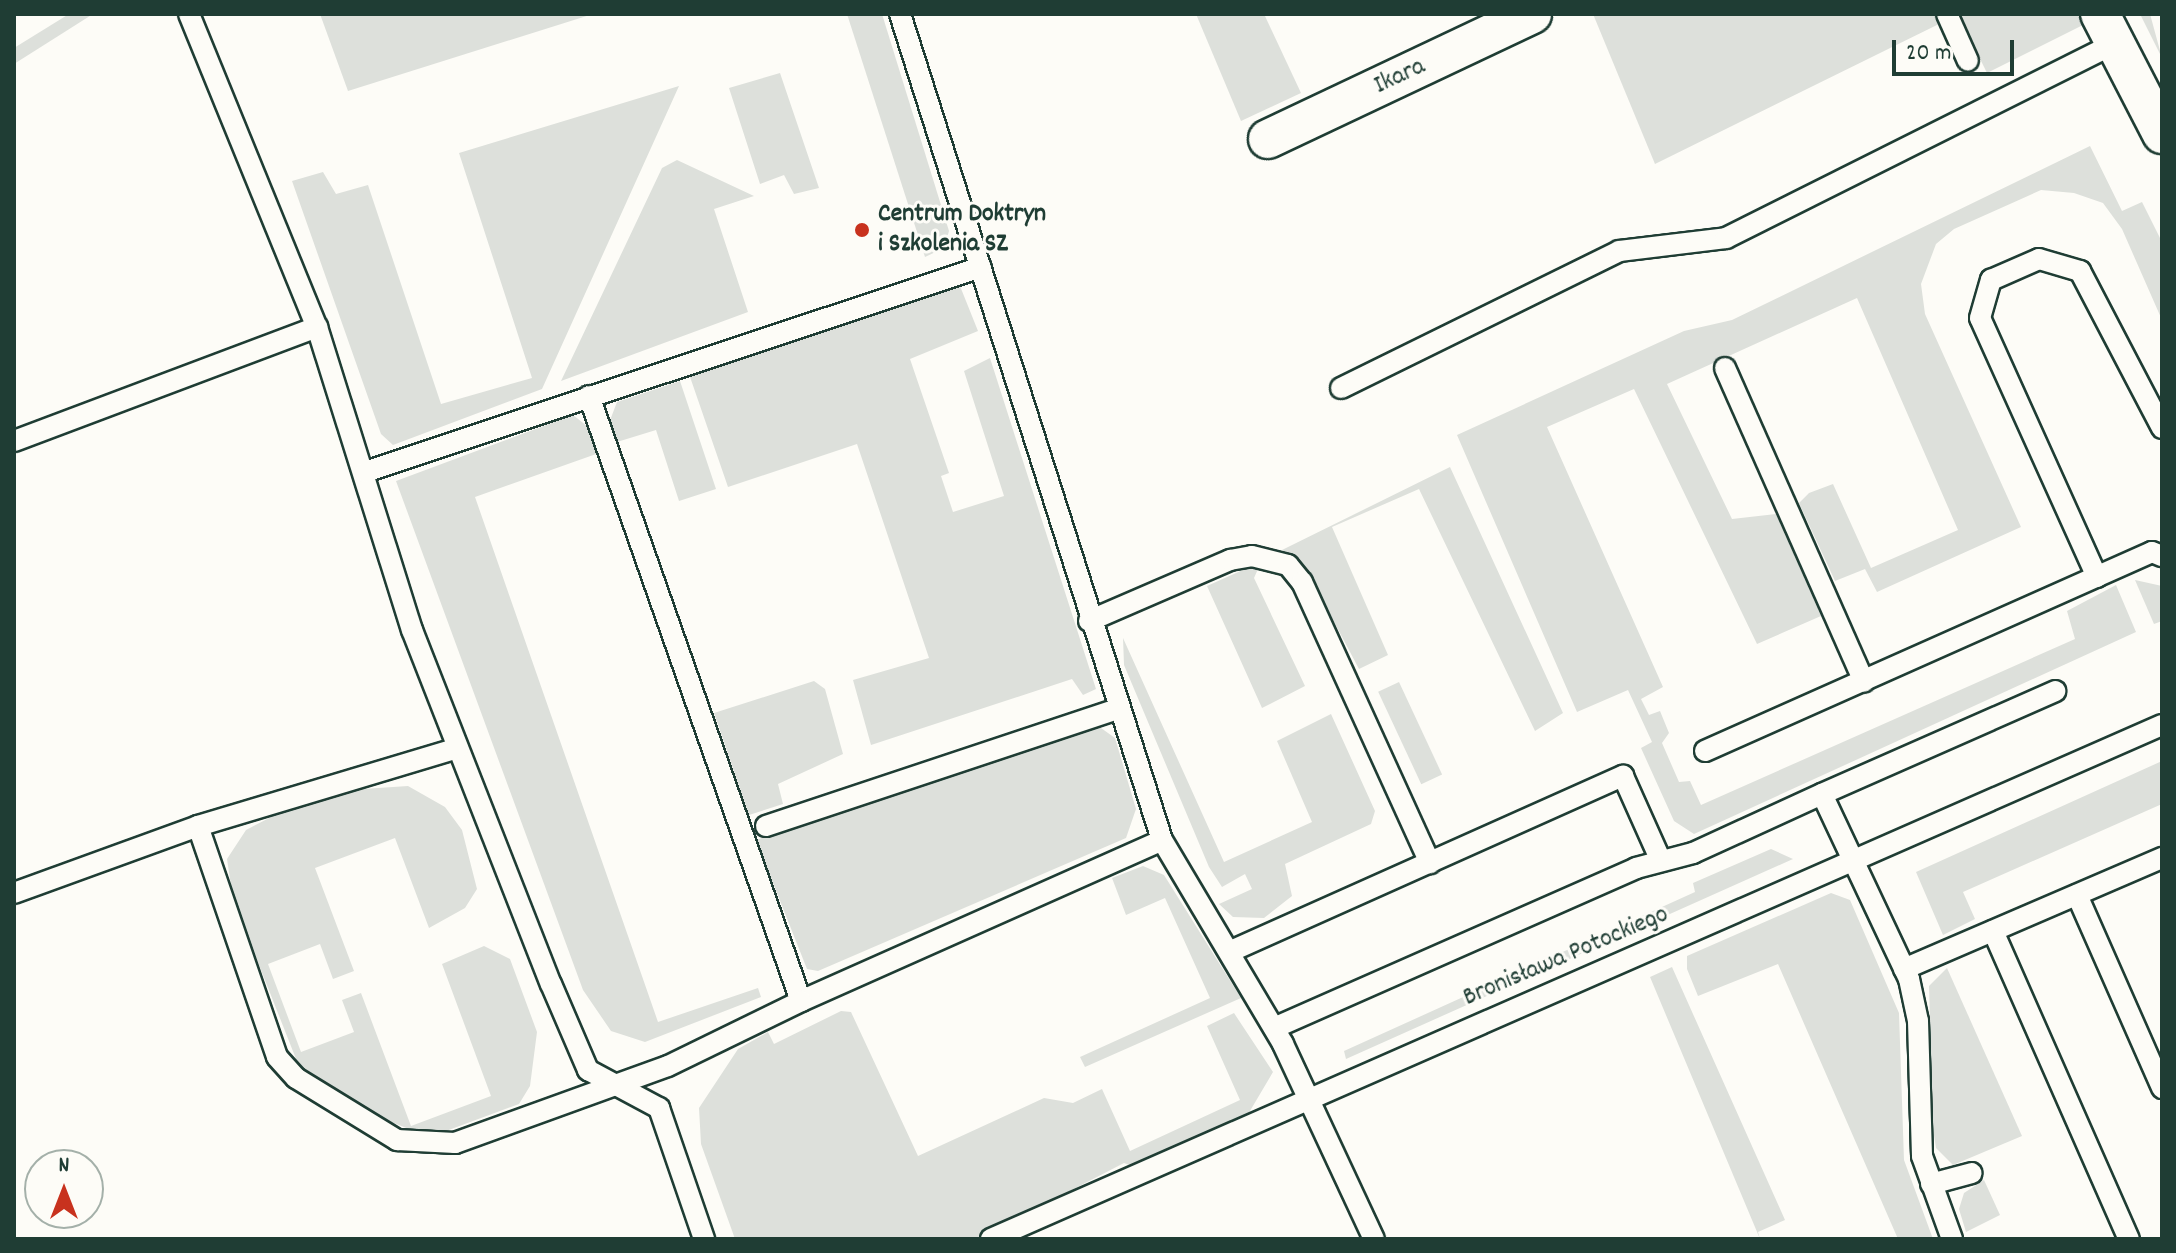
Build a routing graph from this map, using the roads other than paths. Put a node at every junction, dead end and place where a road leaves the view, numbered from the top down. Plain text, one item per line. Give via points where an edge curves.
1 (189, 14) edge
2 (900, 14) edge
3 (1532, 14) edge
4 (1947, 14) edge
5 (2107, 29) edge
6 (1968, 61) dead end
7 (2162, 134) edge
8 (1268, 139) dead end
9 (981, 267) junction
10 (317, 327) junction
11 (1725, 368) dead end
12 (1341, 388) dead end
13 (589, 396) junction
14 (2162, 428) edge
15 (14, 441) edge
16 (365, 472) junction
17 (2162, 556) edge
18 (2097, 577) junction
19 (1089, 621) junction
20 (1864, 682) junction
21 (2055, 691) dead end
22 (1115, 710) junction
23 (2162, 725) edge
24 (458, 748) junction
25 (1705, 751) dead end
26 (1822, 794) junction
27 (198, 826) junction
28 (766, 826) dead end
29 (1162, 840) junction
30 (1661, 861) junction
31 (1854, 861) junction
32 (1430, 863) junction
33 (2160, 863) edge
34 (14, 893) edge
35 (2077, 895) junction
36 (1993, 931) junction
37 (1229, 952) junction
38 (1904, 969) junction
39 (801, 1001) junction
40 (1274, 1028) junction
41 (618, 1086) junction
42 (2162, 1088) edge
43 (1306, 1099) junction
44 (1972, 1173) dead end
45 (1931, 1184) junction
46 (704, 1239) edge
47 (991, 1239) edge
48 (1374, 1239) edge
49 (1952, 1239) edge
50 (2129, 1239) edge

1 - 10 lane
2 - 9 lane
3 - 8 street, Ikara
4 - 6 lane
5 - 7 street
5 - 12 lane via 1726,238 1619,251
9 - 13 lane
9 - 19 lane
10 - 15 lane
10 - 16 lane
11 - 20 lane
13 - 16 lane
13 - 39 lane
14 - 18 lane via 2080,271 2039,259 1991,280 1980,318
16 - 24 lane via 412,630
17 - 18 lane via 2152,552
18 - 20 lane
19 - 22 lane
19 - 32 lane via 1230,560 1252,556 1288,565 1302,582
20 - 25 lane
21 - 26 lane
22 - 28 lane
22 - 29 lane
23 - 31 lane, Bronisława Potockiego
24 - 27 lane
24 - 41 lane via 588,1070
26 - 30 lane
26 - 31 lane
27 - 34 lane
27 - 41 lane via 277,1057 349,1114 397,1140 434,1146
29 - 37 lane
29 - 39 lane
30 - 32 lane via 1623,776
30 - 40 lane
31 - 38 lane
31 - 43 lane, Bronisława Potockiego
32 - 37 lane
33 - 35 lane
35 - 36 lane
35 - 42 lane
36 - 38 lane
36 - 50 lane
37 - 40 lane
38 - 45 lane via 1918,1021 1918,1119
39 - 41 lane
40 - 43 lane
41 - 46 lane via 659,1108
43 - 47 lane, Bronisława Potockiego
43 - 48 lane
44 - 45 lane
45 - 49 lane

